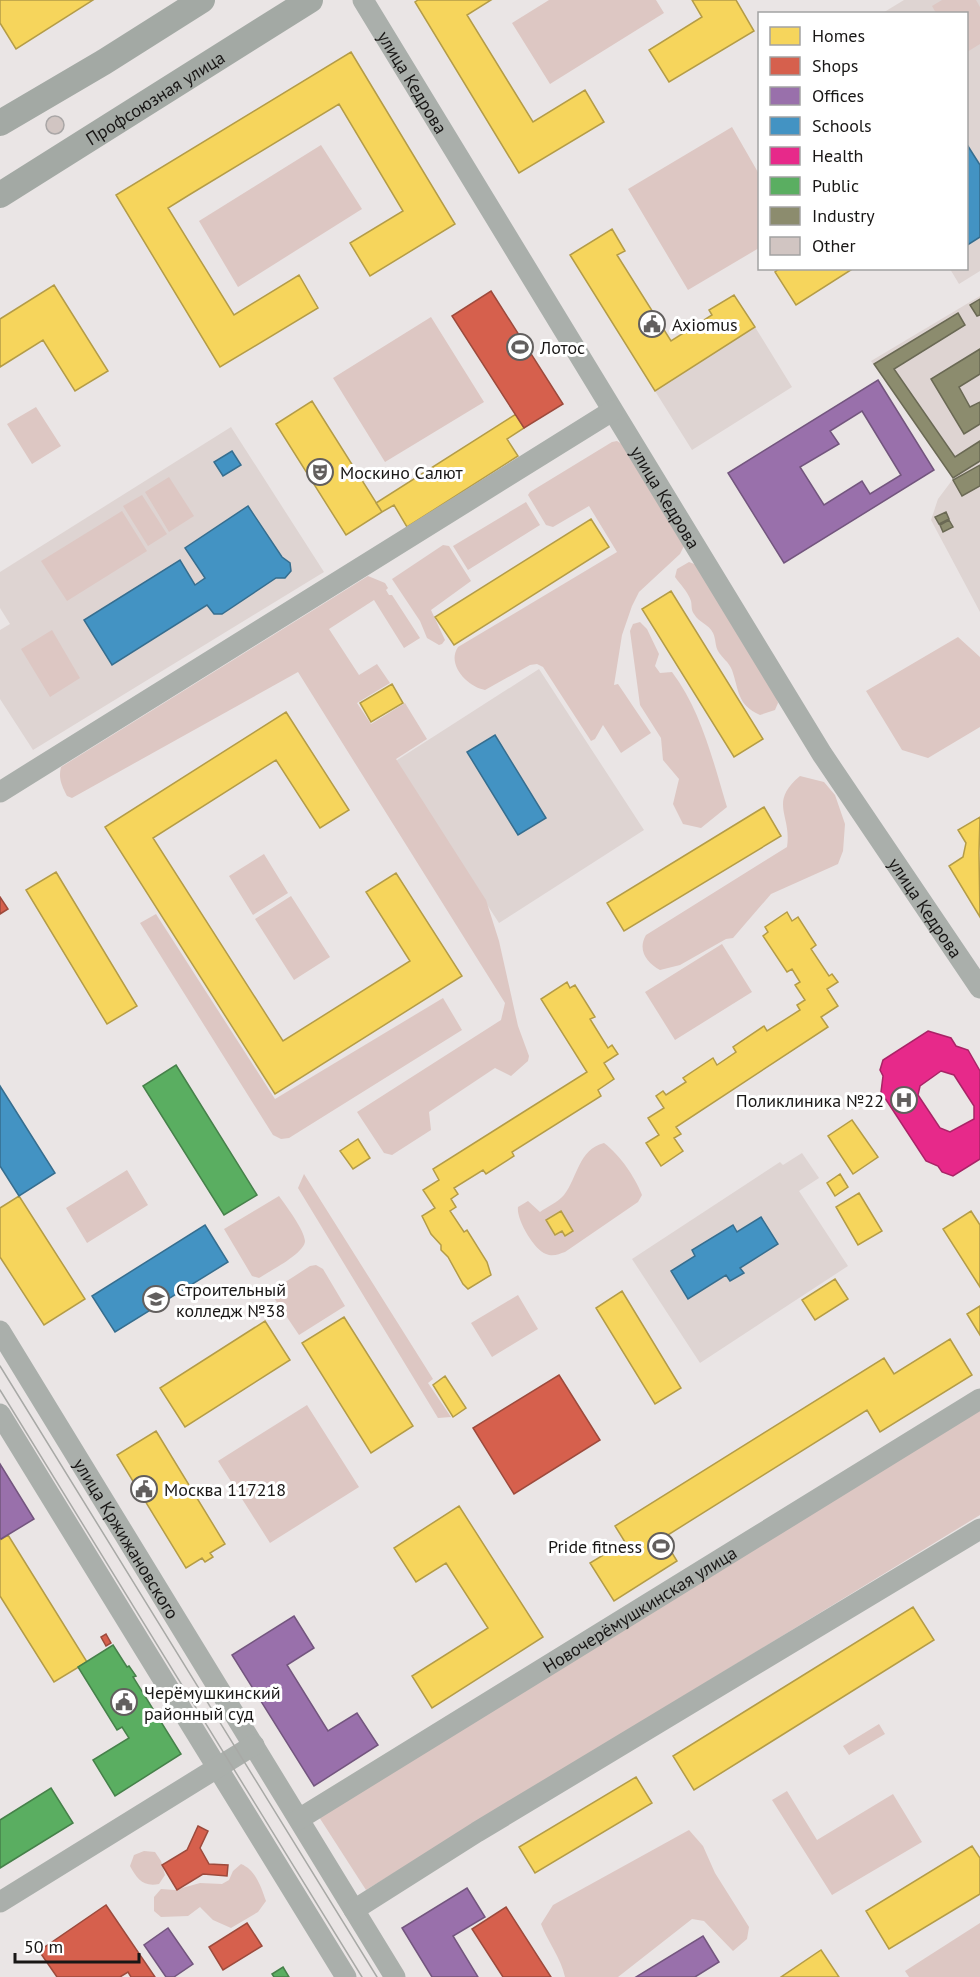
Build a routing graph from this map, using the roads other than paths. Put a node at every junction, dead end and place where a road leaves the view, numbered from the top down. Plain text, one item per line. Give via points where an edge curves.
1 (202, 0) edge
2 (310, 0) edge
3 (363, 0) edge
4 (0, 123) edge
5 (0, 195) edge
6 (612, 411) junction
7 (0, 792) edge
8 (980, 988) edge
9 (2, 1341) edge
10 (980, 1398) edge
11 (0, 1414) edge
12 (980, 1529) edge
13 (254, 1745) junction
14 (218, 1767) junction
15 (299, 1819) junction
16 (0, 1902) edge
17 (354, 1910) junction
18 (346, 1977) edge
19 (395, 1977) edge

1 - 4 main road
2 - 5 main road, Профсоюзная улица
3 - 6 street, улица Кедрова
6 - 7 street
6 - 8 street, улица Кедрова via 822,754
9 - 13 street, улица Кржижановского
10 - 15 street, Новочерёмушкинская улица
11 - 14 street
12 - 17 street
13 - 14 street
13 - 15 street, улица Кржижановского
14 - 16 street
14 - 18 street
15 - 17 street, улица Кржижановского
17 - 19 street, улица Кржижановского

